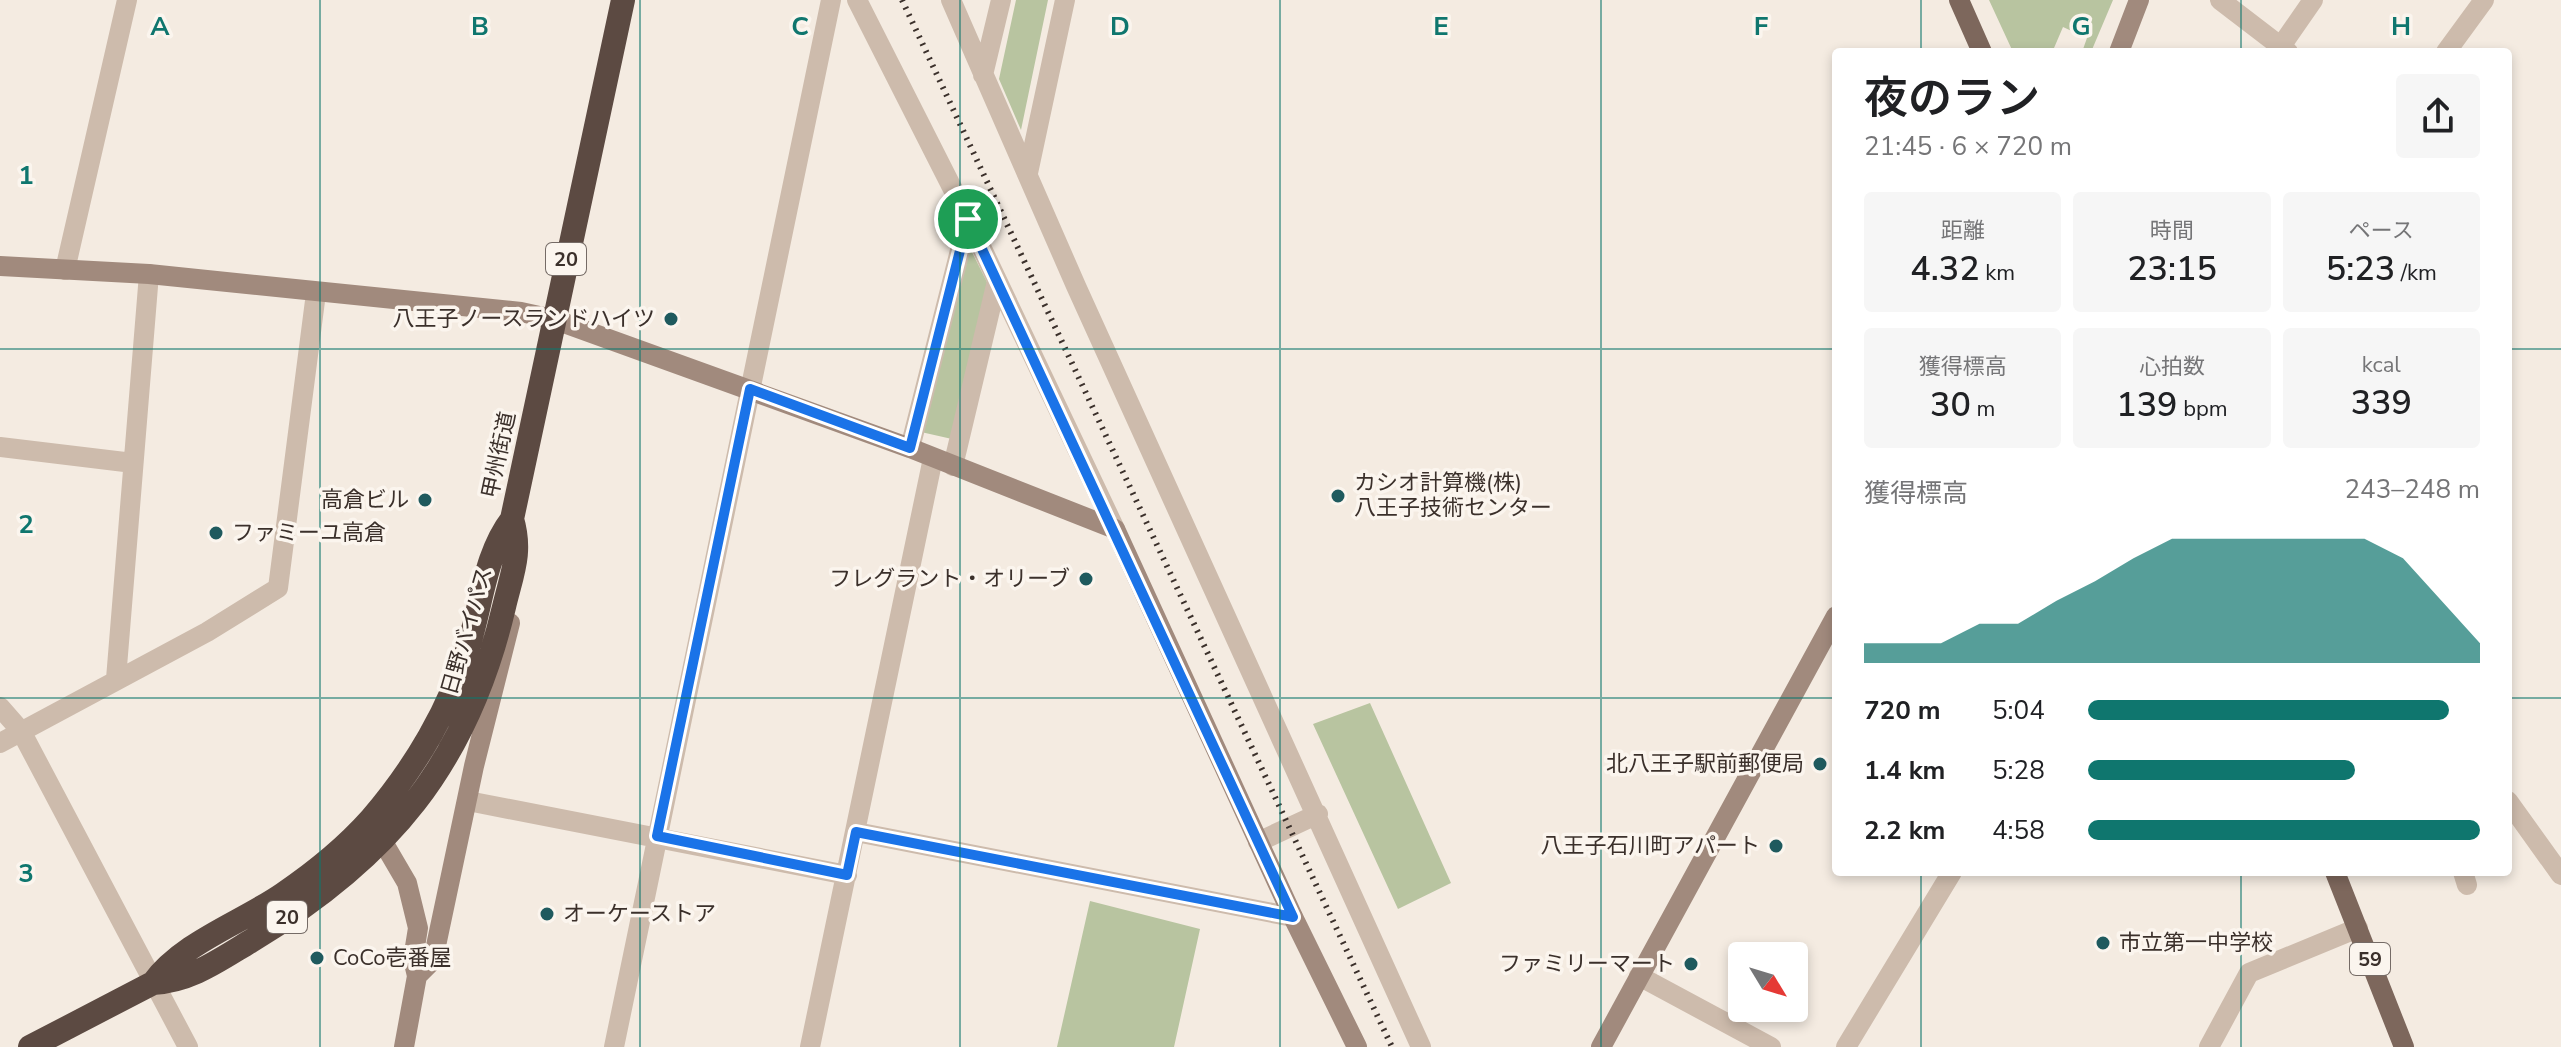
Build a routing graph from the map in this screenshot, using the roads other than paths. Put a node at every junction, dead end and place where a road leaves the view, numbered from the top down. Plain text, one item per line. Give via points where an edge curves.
1 (127, 0) edge
2 (623, 0) edge
3 (831, 0) edge
4 (857, 0) edge
5 (951, 0) edge
6 (1001, 0) edge
7 (1065, 0) edge
8 (1959, 0) edge
9 (2139, 0) edge
10 (2220, 0) edge
11 (2313, 0) edge
12 (2484, 0) edge
13 (1980, 48) edge
14 (2121, 48) edge
15 (2279, 48) edge
16 (2282, 48) edge
17 (2449, 48) edge
18 (983, 75) junction
19 (1028, 173) junction
20 (968, 219) junction
21 (0, 266) edge
22 (65, 270) junction
23 (149, 274) junction
24 (997, 281) junction
25 (316, 293) junction
26 (553, 319) junction
27 (750, 389) junction
28 (910, 448) junction
29 (3, 452) edge
30 (933, 458) junction
31 (133, 463) junction
32 (953, 466) junction
33 (512, 519) junction
34 (1115, 529) junction
35 (512, 571) junction
36 (1832, 625) edge
37 (116, 679) junction
38 (0, 707) edge
39 (21, 731) junction
40 (0, 743) edge
41 (468, 801) junction
42 (2512, 807) edge
43 (1318, 814) junction
44 (370, 820) junction
45 (856, 832) junction
46 (657, 836) junction
47 (383, 841) junction
48 (1258, 842) junction
49 (847, 875) junction
50 (2561, 875) edge
51 (1950, 876) edge
52 (2337, 876) edge
53 (1293, 917) junction
54 (2358, 928) junction
55 (417, 976) junction
56 (1639, 976) junction
57 (153, 983) junction
58 (2210, 1046) edge
59 (30, 1047) edge
60 (188, 1047) edge
61 (404, 1047) edge
62 (614, 1047) edge
63 (810, 1047) edge
64 (1357, 1047) edge
65 (1421, 1047) edge
66 (1601, 1047) edge
67 (1771, 1047) edge
68 (1846, 1047) edge
69 (2404, 1047) edge

1 - 22 street
2 - 26 highway, 甲州街道 / 20
3 - 27 street
4 - 20 street
5 - 18 street
6 - 18 street
7 - 19 street
8 - 13 main road
9 - 14 street
10 - 15 street
11 - 16 street
12 - 17 street
18 - 19 street
19 - 43 street
20 - 24 street
20 - 28 street
21 - 22 street
22 - 23 street
23 - 25 street
23 - 31 street
24 - 32 street
24 - 34 street
25 - 26 street
25 - 37 street via 278,588
26 - 27 street
26 - 33 highway, 甲州街道 / 20
27 - 28 street
27 - 46 street
28 - 30 street
29 - 31 street
30 - 32 street
30 - 45 street
31 - 37 street
32 - 34 street
33 - 35 highway, 日野バイパス / 20 via 519,543
33 - 44 highway, 甲州街道 / 20 via 497,539 458,679 411,765
34 - 48 street
35 - 41 street via 517,589
35 - 47 highway, 日野バイパス / 20 via 482,685 463,728 431,782
36 - 56 street
37 - 39 street
38 - 39 street
39 - 40 street
39 - 57 street
41 - 46 street
41 - 55 street via 433,960
42 - 50 street
43 - 48 street
43 - 65 street
44 - 47 street
44 - 57 highway, 日野バイパス / 20 via 283,895 166,964
45 - 49 street
45 - 53 street
46 - 49 street
46 - 62 street
47 - 55 street via 414,901
47 - 57 highway, 日野バイパス / 20 via 340,880 267,931 179,982
48 - 53 street
49 - 63 street
51 - 68 street
52 - 54 main road, 59
53 - 64 street
54 - 58 street via 2249,973
54 - 69 main road, 59
55 - 61 street
56 - 66 street
56 - 67 street
57 - 59 highway, 日野バイパス / 20
57 - 60 street

